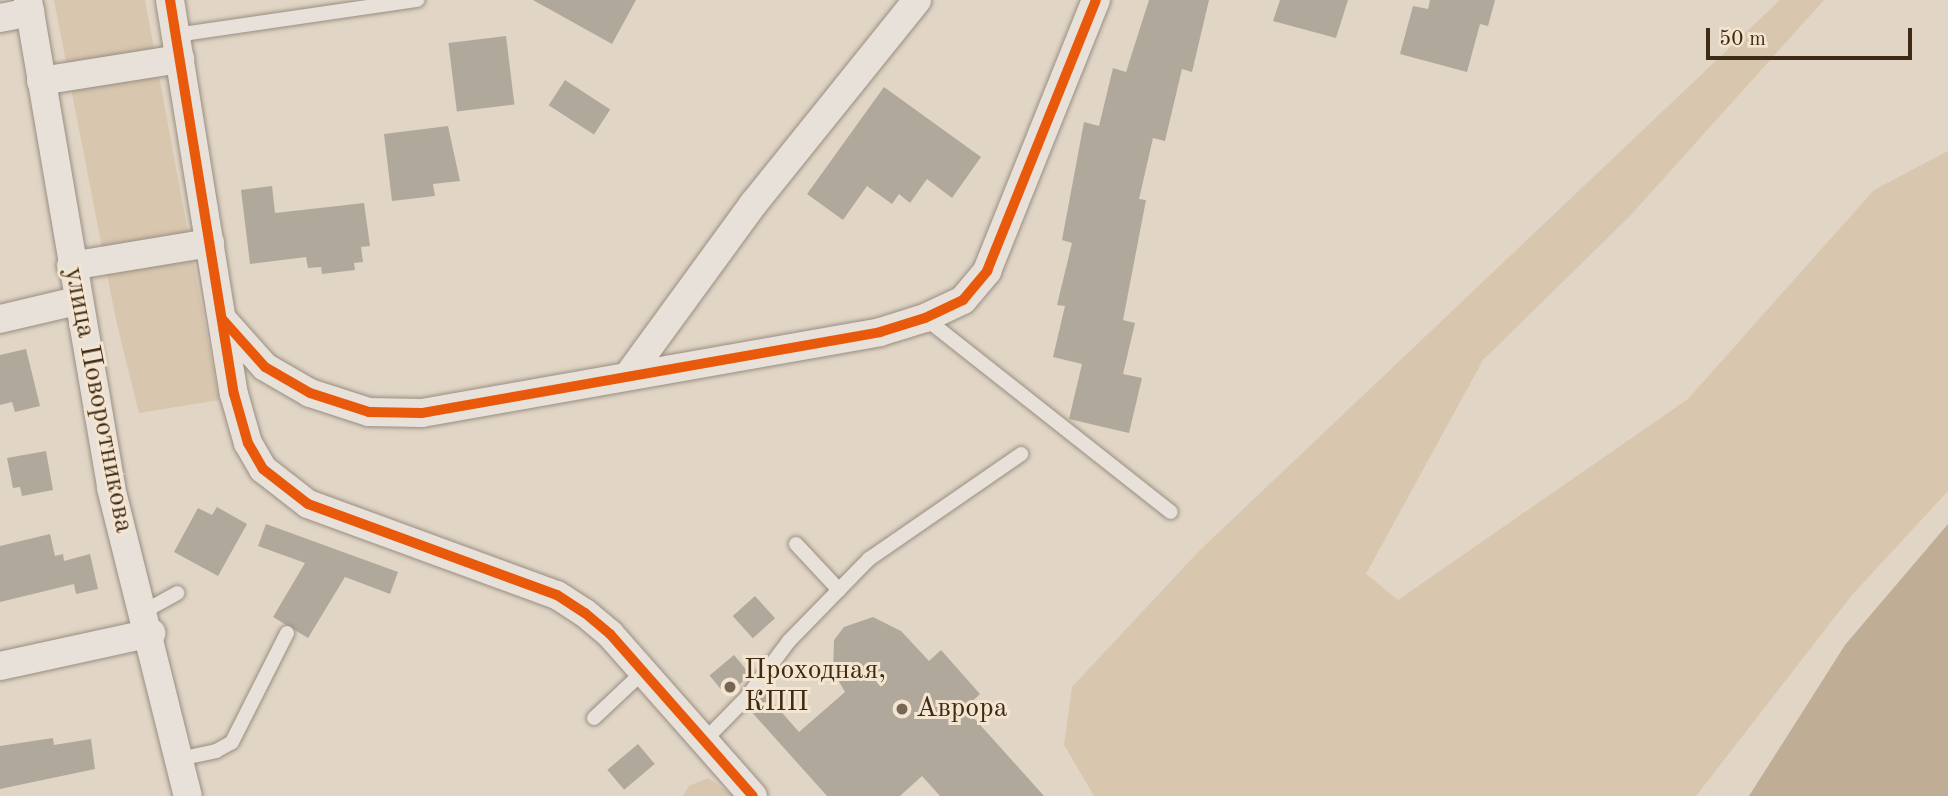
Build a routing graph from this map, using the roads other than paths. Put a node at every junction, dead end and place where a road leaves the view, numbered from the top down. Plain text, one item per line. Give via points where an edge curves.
1 (170, 0) edge
2 (418, 0) edge
3 (916, 0) edge
4 (1096, 0) edge
5 (29, 6) edge
6 (0, 18) edge
7 (178, 47) junction
8 (41, 81) junction
9 (211, 243) junction
10 (71, 266) junction
11 (76, 301) junction
12 (925, 318) junction
13 (0, 319) edge
14 (223, 320) junction
15 (630, 373) junction
16 (1021, 454) dead end
17 (1171, 512) dead end
18 (796, 544) dead end
19 (839, 590) junction
20 (177, 593) dead end
21 (148, 622) junction
22 (287, 633) dead end
23 (0, 666) edge
24 (643, 672) junction
25 (594, 718) dead end
26 (703, 742) junction
27 (179, 759) junction
28 (188, 796) edge
29 (753, 796) edge

1 - 7 street
2 - 7 lane
3 - 15 street via 754,203
4 - 12 street via 987,271 963,300
5 - 6 street
5 - 8 street, улица Поворотникова
7 - 8 street
7 - 9 street
8 - 10 street, улица Поворотникова
9 - 10 street
9 - 14 street
10 - 11 street, улица Поворотникова
11 - 13 street
11 - 21 street, улица Поворотникова via 111,488
12 - 15 street via 880,332
12 - 17 lane
14 - 15 street via 265,367 310,393 369,412 422,413
14 - 24 street via 234,394 248,443 280,486 309,504 390,537 557,595 610,634
16 - 19 lane via 869,559
18 - 19 lane
19 - 26 lane
20 - 21 lane
21 - 23 street
21 - 27 street, улица Поворотникова
22 - 27 lane via 232,743
24 - 25 lane
24 - 26 street
26 - 29 street
27 - 28 street, улица Поворотникова

